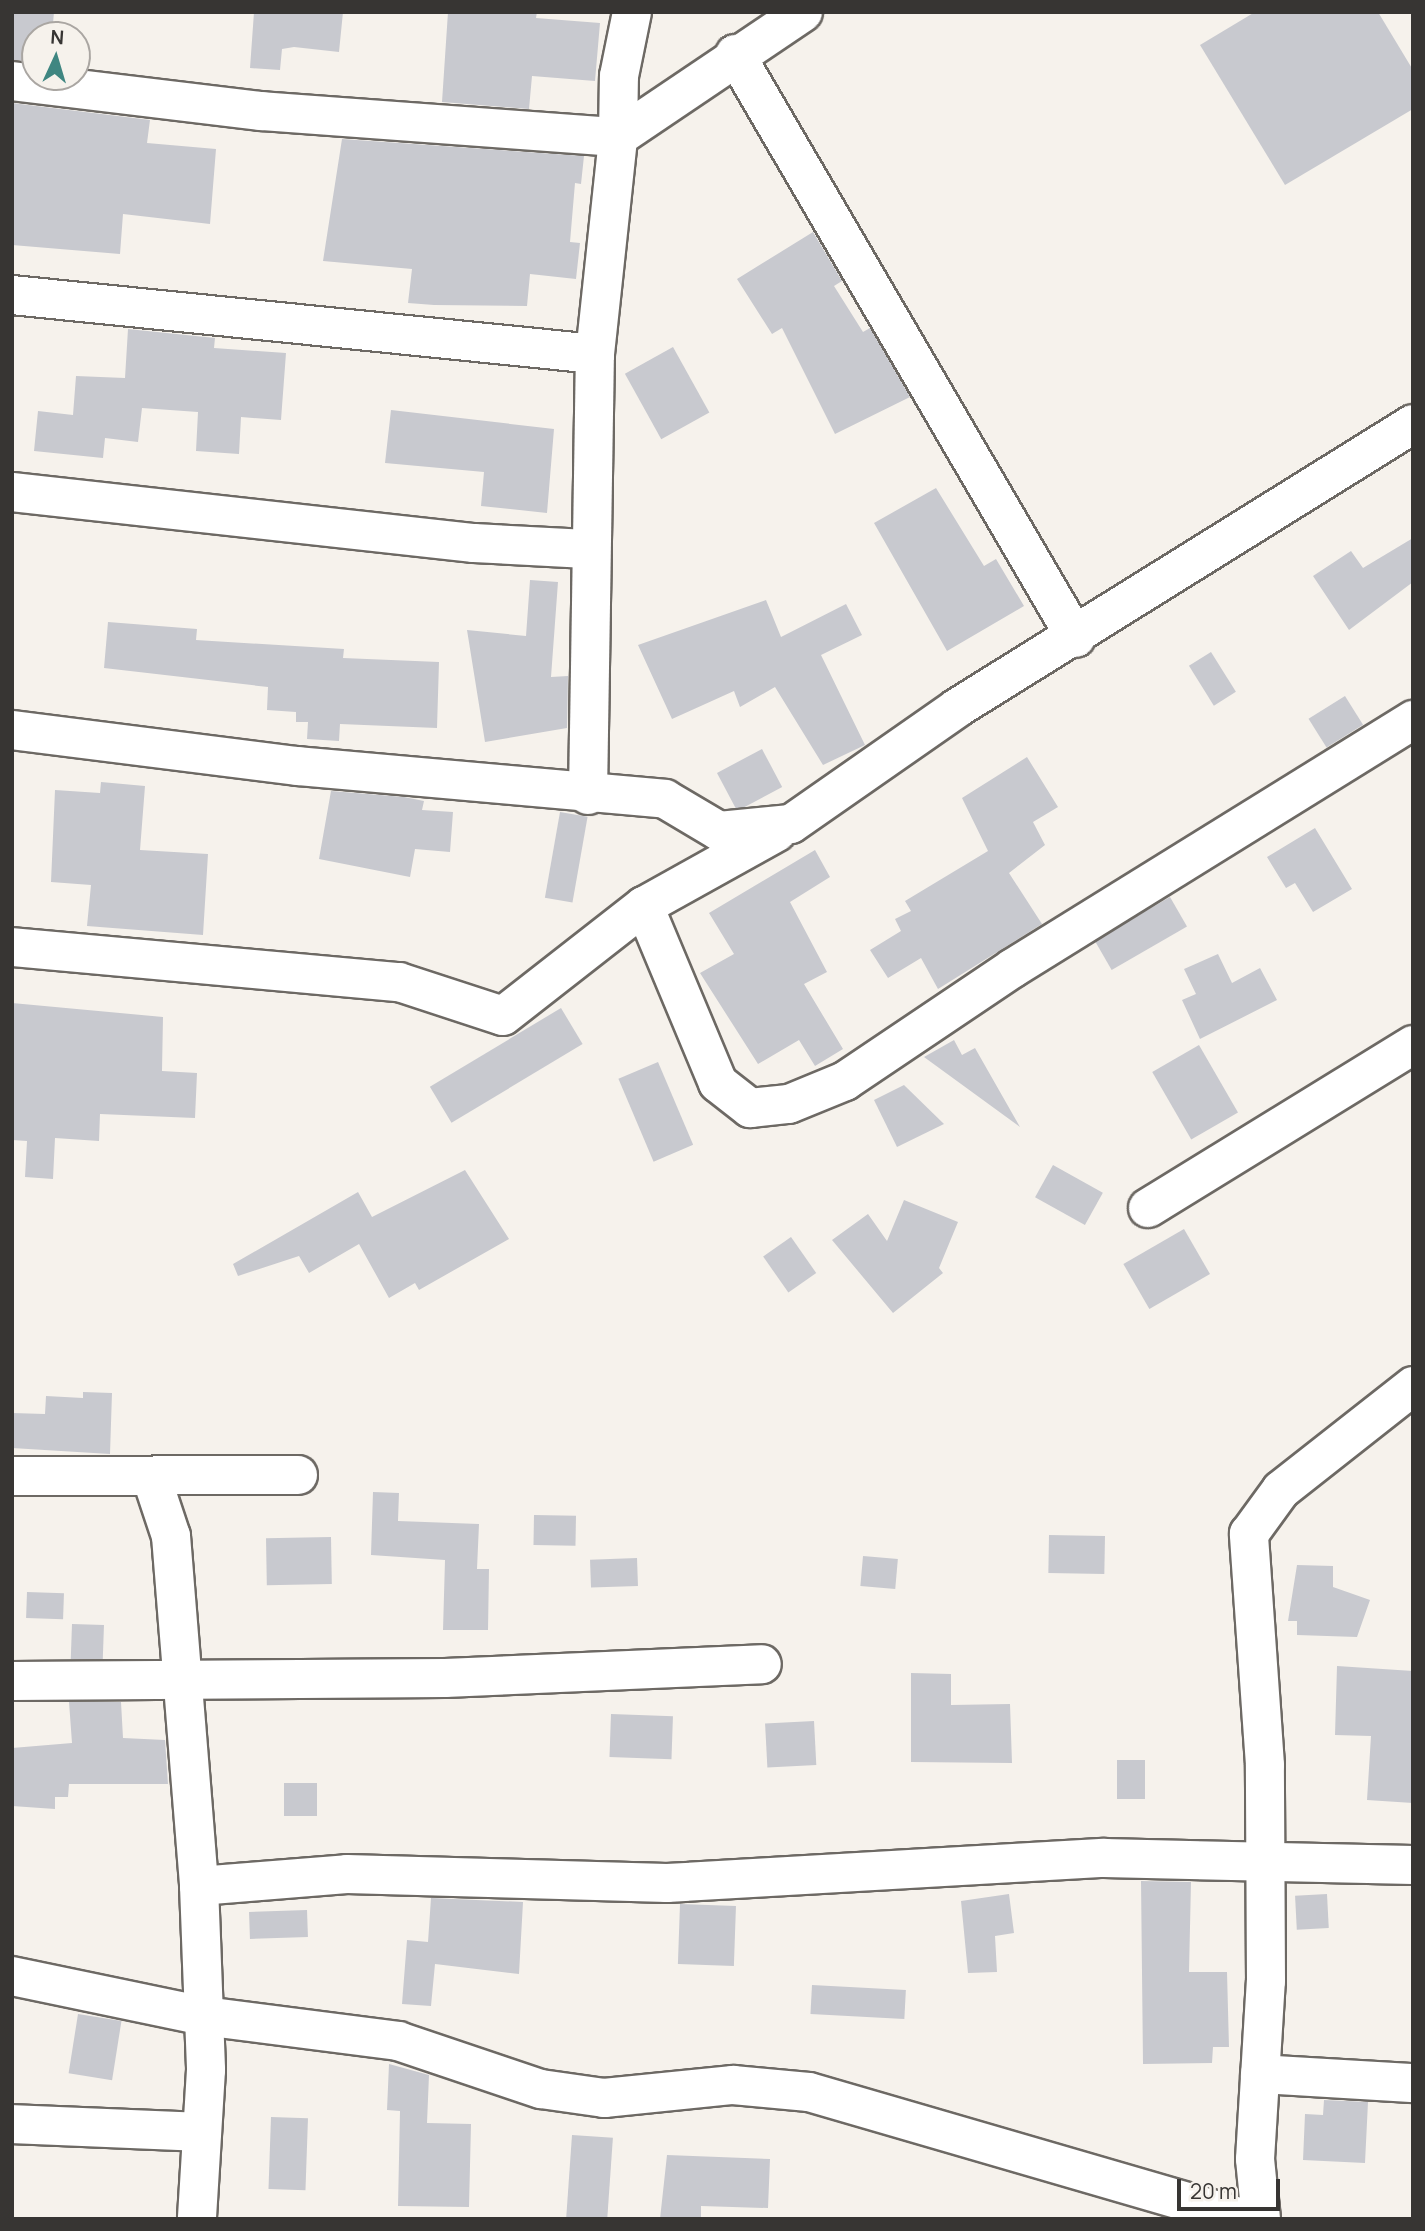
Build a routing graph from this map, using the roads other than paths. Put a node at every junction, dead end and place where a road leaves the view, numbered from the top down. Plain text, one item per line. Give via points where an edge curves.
1 (632, 12) edge
2 (803, 12) edge
3 (735, 54) junction
4 (12, 81) edge
5 (618, 137) junction
6 (12, 295) edge
7 (595, 354) junction
8 (1413, 424) edge
9 (12, 492) edge
10 (587, 549) junction
11 (1076, 638) junction
12 (1413, 720) edge
13 (12, 730) edge
14 (588, 795) junction
15 (791, 824) junction
16 (644, 906) junction
17 (12, 947) edge
18 (1413, 1045) edge
19 (1148, 1208) dead end
20 (1413, 1386) edge
21 (298, 1475) dead end
22 (12, 1476) edge
23 (152, 1479) junction
24 (762, 1664) dead end
25 (185, 1678) junction
26 (12, 1681) edge
27 (1263, 1858) junction
28 (1413, 1865) edge
29 (199, 1886) junction
30 (12, 1976) edge
31 (204, 2016) junction
32 (1260, 2074) junction
33 (1413, 2083) edge
34 (12, 2124) edge
35 (202, 2132) junction
36 (197, 2219) edge
37 (1245, 2219) edge
38 (1261, 2219) edge

1 - 5 street via 619,76
2 - 3 street
3 - 5 street
3 - 11 street
4 - 5 street via 261,111
5 - 7 street
6 - 7 street
7 - 10 street
8 - 11 street
9 - 10 street via 474,543
10 - 14 street
11 - 15 street via 957,708
12 - 16 street via 1024,961 845,1081 789,1104 750,1108 718,1083
13 - 14 street
14 - 15 street via 665,799 719,831
15 - 16 street
16 - 17 street via 503,1016 399,982
18 - 19 street
20 - 27 street via 1281,1490 1249,1534 1264,1730
21 - 23 street
22 - 23 street
23 - 25 street via 171,1536
24 - 25 street via 446,1678
25 - 26 street
25 - 29 street
27 - 28 street
27 - 29 street via 1104,1858 667,1883 347,1874
27 - 32 street
29 - 31 street
30 - 31 street
31 - 35 street
31 - 37 street via 398,2041 541,2089 604,2098 733,2085 809,2092
32 - 33 street
32 - 38 street via 1255,2159
34 - 35 street
35 - 36 street

